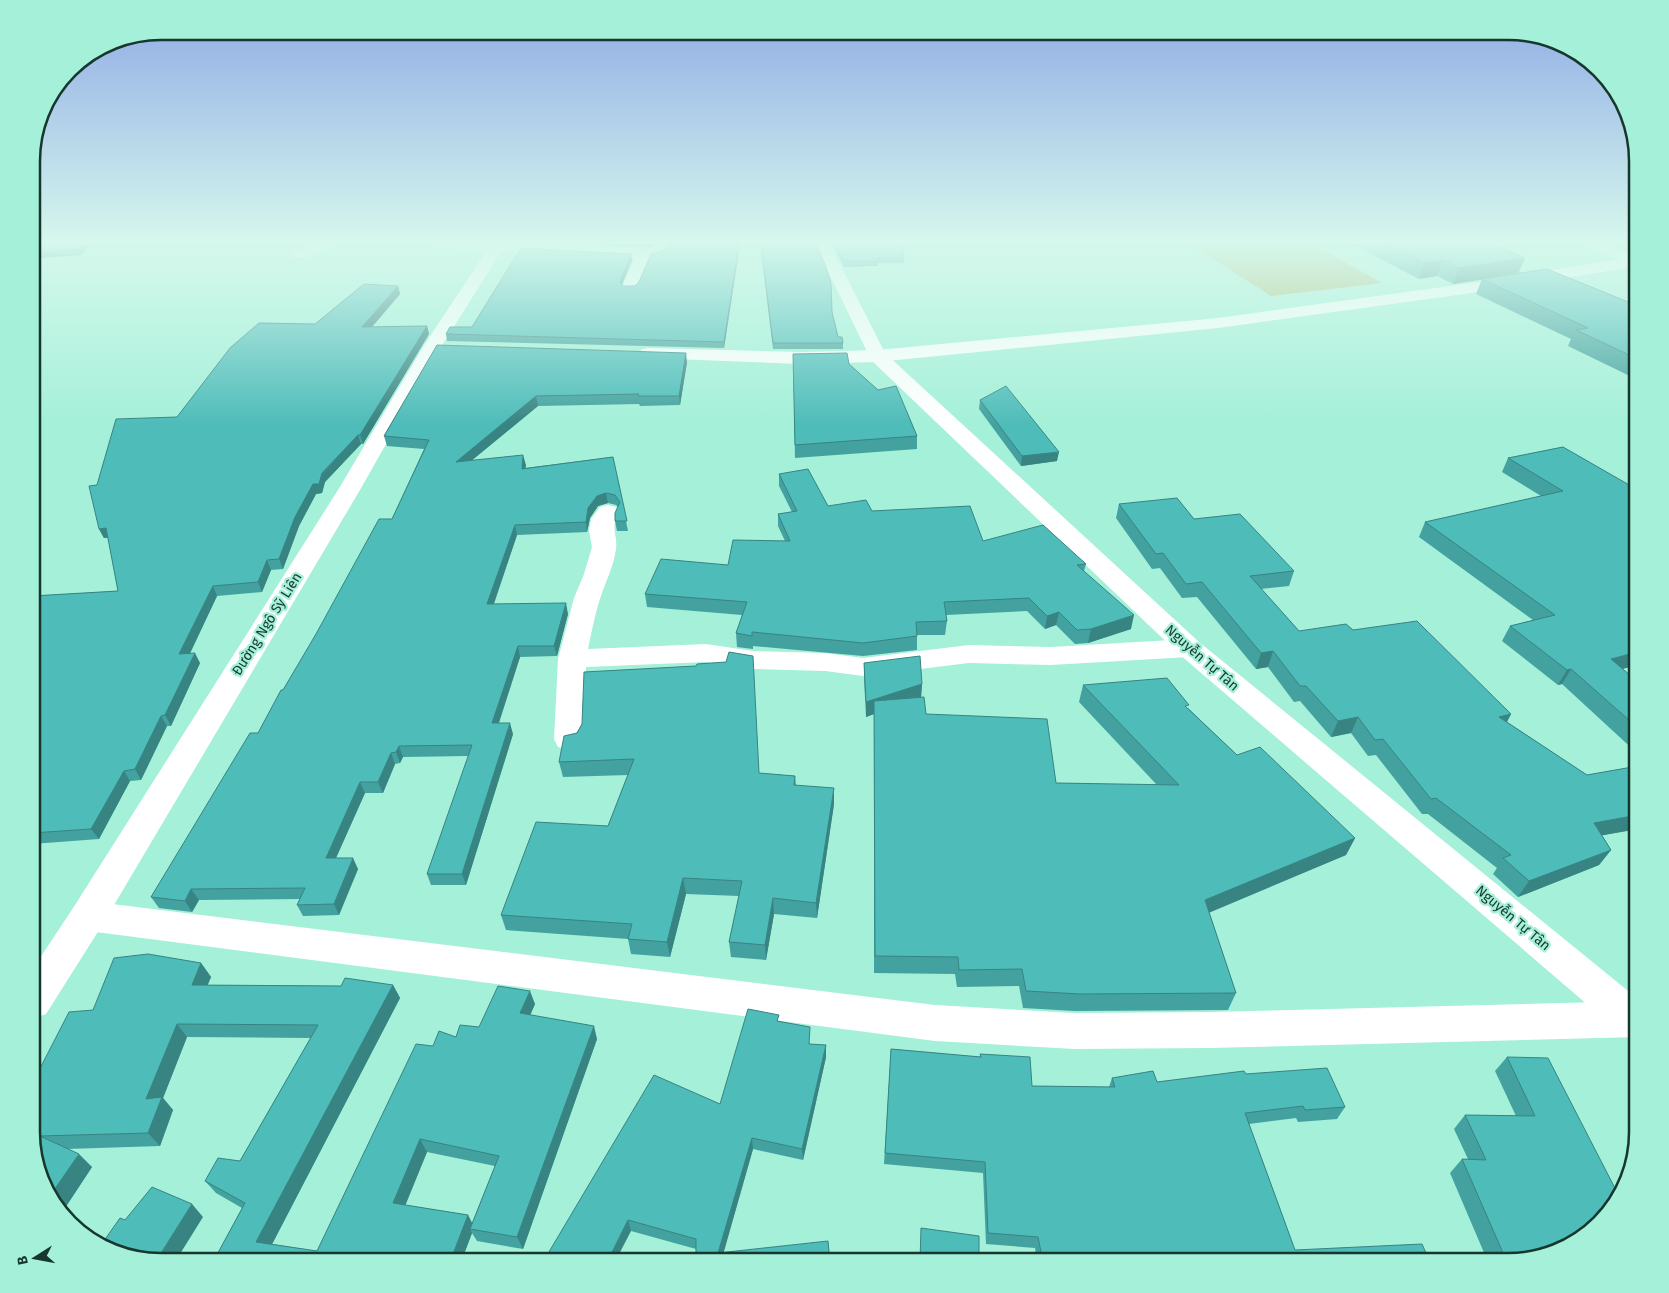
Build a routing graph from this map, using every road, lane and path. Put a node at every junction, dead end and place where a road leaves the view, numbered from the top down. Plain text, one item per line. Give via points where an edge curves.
1 (466, 304) edge
2 (852, 304) edge
3 (1353, 304) edge
4 (631, 353) edge
5 (878, 356) junction
6 (608, 512) dead end
7 (1189, 648) junction
8 (572, 659) junction
9 (569, 739) edge
10 (88, 916) junction
11 (40, 990) edge
12 (1629, 1015) edge
13 (1629, 1021) edge

1 - 10 street, Đường Ngô Sỹ Liên
2 - 5 street, Nguyễn Tự Tân
3 - 5 street via 1228,322
4 - 5 street via 801,358
5 - 7 street, Nguyễn Tự Tân
6 - 8 street via 601,531 604,547
7 - 8 street via 1052,656 969,654 863,667 825,662 753,660 706,653
7 - 12 street, Nguyễn Tự Tân
8 - 9 street
10 - 11 street, Đường Ngô Sỹ Liên
10 - 13 street via 935,1023 1076,1031

